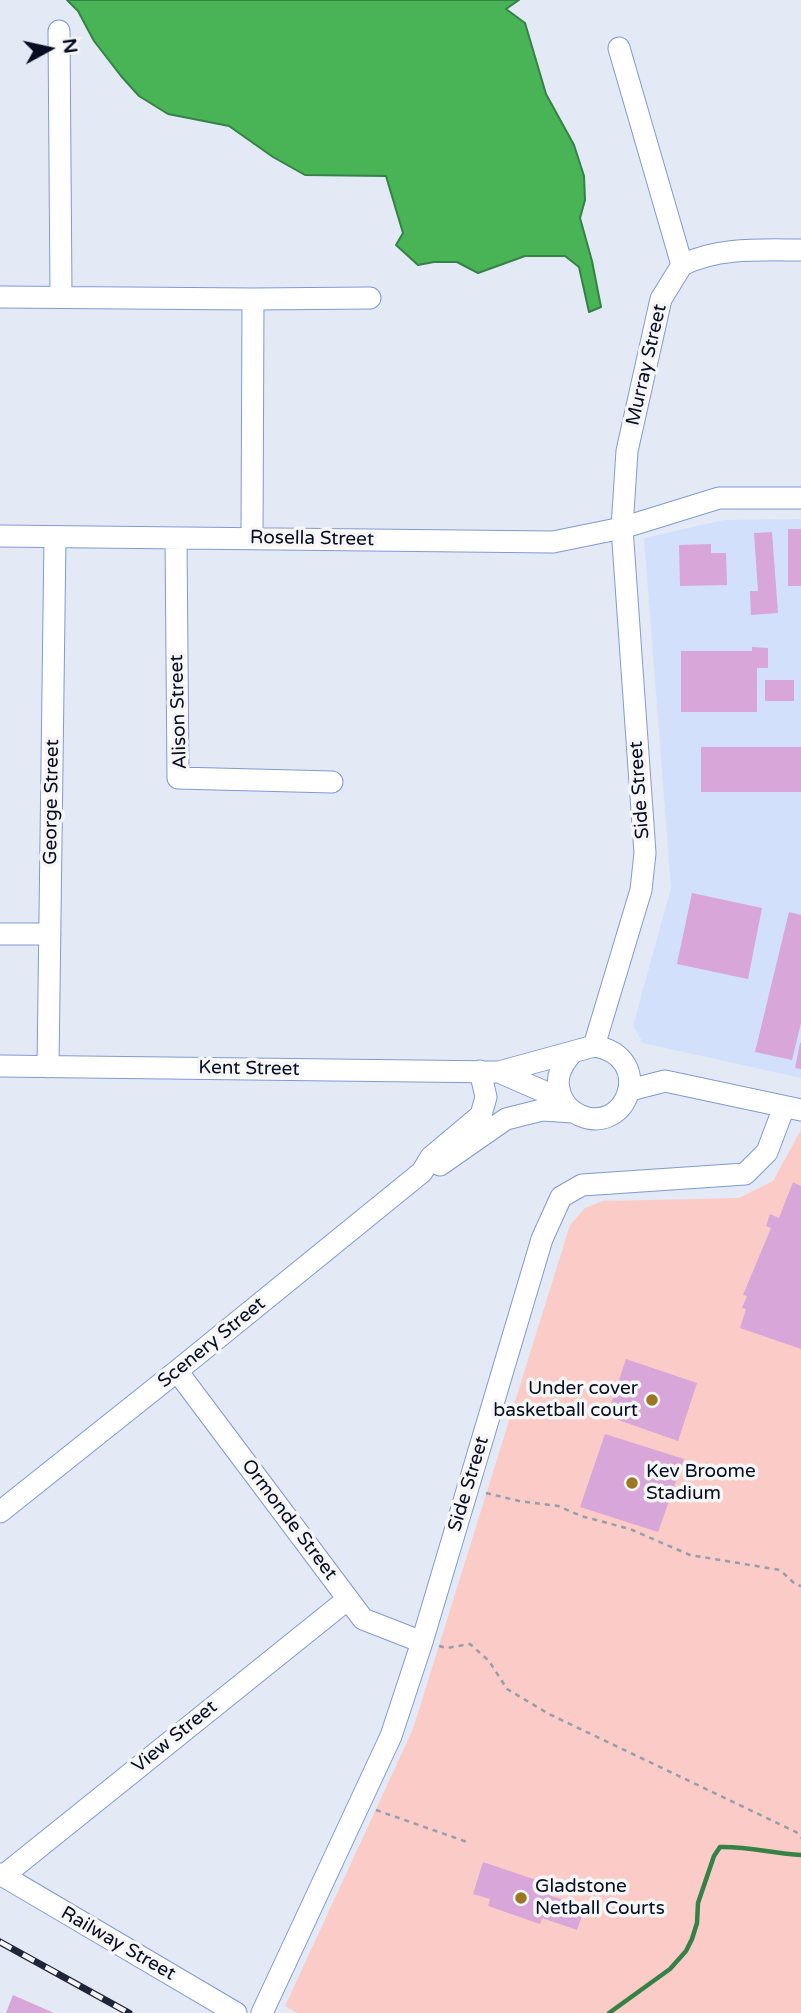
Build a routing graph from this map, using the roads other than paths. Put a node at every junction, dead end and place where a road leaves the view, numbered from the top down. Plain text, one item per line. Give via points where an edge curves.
1 (59, 31) dead end
2 (619, 48) dead end
3 (801, 250) edge
4 (682, 265) junction
5 (0, 297) edge
6 (61, 297) junction
7 (370, 298) dead end
8 (253, 299) junction
9 (801, 498) edge
10 (622, 528) junction
11 (0, 537) edge
12 (55, 537) junction
13 (176, 538) junction
14 (252, 538) junction
15 (332, 782) dead end
16 (0, 934) edge
17 (50, 934) junction
18 (594, 1046) junction
19 (573, 1052) junction
20 (0, 1066) edge
21 (48, 1067) junction
22 (489, 1071) junction
23 (629, 1090) junction
24 (567, 1106) junction
25 (792, 1108) edge
26 (422, 1172) junction
27 (177, 1371) junction
28 (2, 1507) edge
29 (348, 1599) junction
30 (422, 1642) junction
31 (1, 1875) edge
32 (236, 2013) edge
33 (262, 2013) edge

1 - 6 street
2 - 4 street
3 - 4 street via 719,253
4 - 10 street, Murray Street via 661,299 627,451
5 - 6 street
6 - 8 street
7 - 8 street
8 - 14 street
9 - 10 street, Rosella Street via 719,498
10 - 14 street, Rosella Street via 553,542
10 - 18 street, Side Street via 645,853 641,890
11 - 12 street, Rosella Street
12 - 13 street, Rosella Street
12 - 17 street, George Street
13 - 14 street, Rosella Street
13 - 15 street, Alison Street via 178,778
16 - 17 street
17 - 21 street, George Street
18 - 19 street
18 - 23 street via 607,1048 626,1065
19 - 22 street, Kent Street
19 - 24 street via 558,1074 558,1087
20 - 21 street, Kent Street
21 - 22 street, Kent Street
22 - 24 street, Kent Street
22 - 26 street, Scenery Street via 481,1115 431,1157
23 - 24 street via 624,1103 600,1119 586,1118
23 - 25 street via 665,1080
24 - 26 street, Scenery Street via 506,1119 437,1168
25 - 30 street, Side Street via 767,1152 745,1174 582,1185 561,1197 542,1239
26 - 27 street, Scenery Street
27 - 28 street, Scenery Street
27 - 29 street, Ormonde Street
29 - 30 street, Ormonde Street via 363,1619
29 - 31 street, View Street
30 - 33 street, Side Street via 391,1736
31 - 32 street, Railway Street

